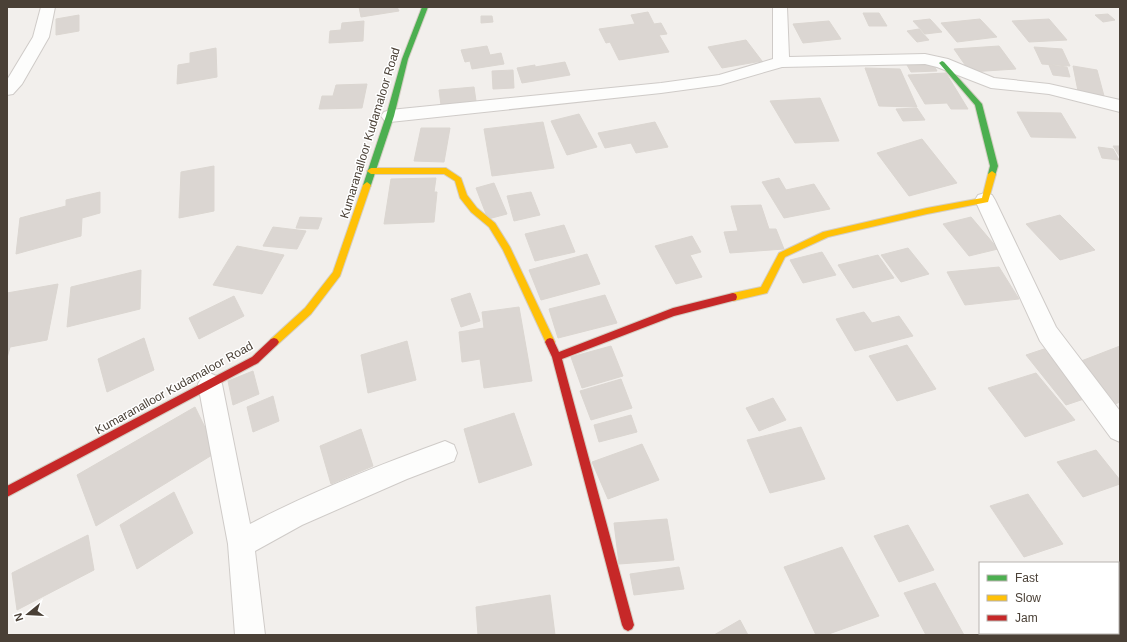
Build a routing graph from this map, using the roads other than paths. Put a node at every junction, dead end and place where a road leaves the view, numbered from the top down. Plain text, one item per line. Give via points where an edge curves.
1 (48, 7) edge
2 (425, 7) edge
3 (780, 7) edge
4 (781, 62) junction
5 (942, 63) junction
6 (7, 90) edge
7 (1120, 106) edge
8 (390, 116) junction
9 (371, 171) junction
10 (985, 200) junction
11 (557, 357) junction
12 (210, 384) junction
13 (1120, 430) edge
14 (445, 454) dead end
15 (7, 492) edge
16 (241, 544) junction
17 (628, 626) dead end
18 (250, 635) edge

1 - 6 street via 41,37 16,80
2 - 8 street, Kumaranalloor Kudamaloor Road via 405,59
3 - 4 street
4 - 5 street via 925,59
4 - 8 street via 720,80
5 - 7 street via 991,83 1049,89
5 - 10 street via 978,104 994,166
8 - 9 street, Kumaranalloor Kudamaloor Road
9 - 11 street via 446,171 458,180 463,196 492,226 507,249
9 - 12 street, Kumaranalloor Kudamaloor Road via 337,274 308,311 255,360
10 - 11 street via 826,234 782,255 764,290 673,312
10 - 13 street via 1048,334
11 - 17 street
12 - 15 street, Kumaranalloor Kudamaloor Road
12 - 16 street
14 - 16 street via 402,469 293,516
16 - 18 street

